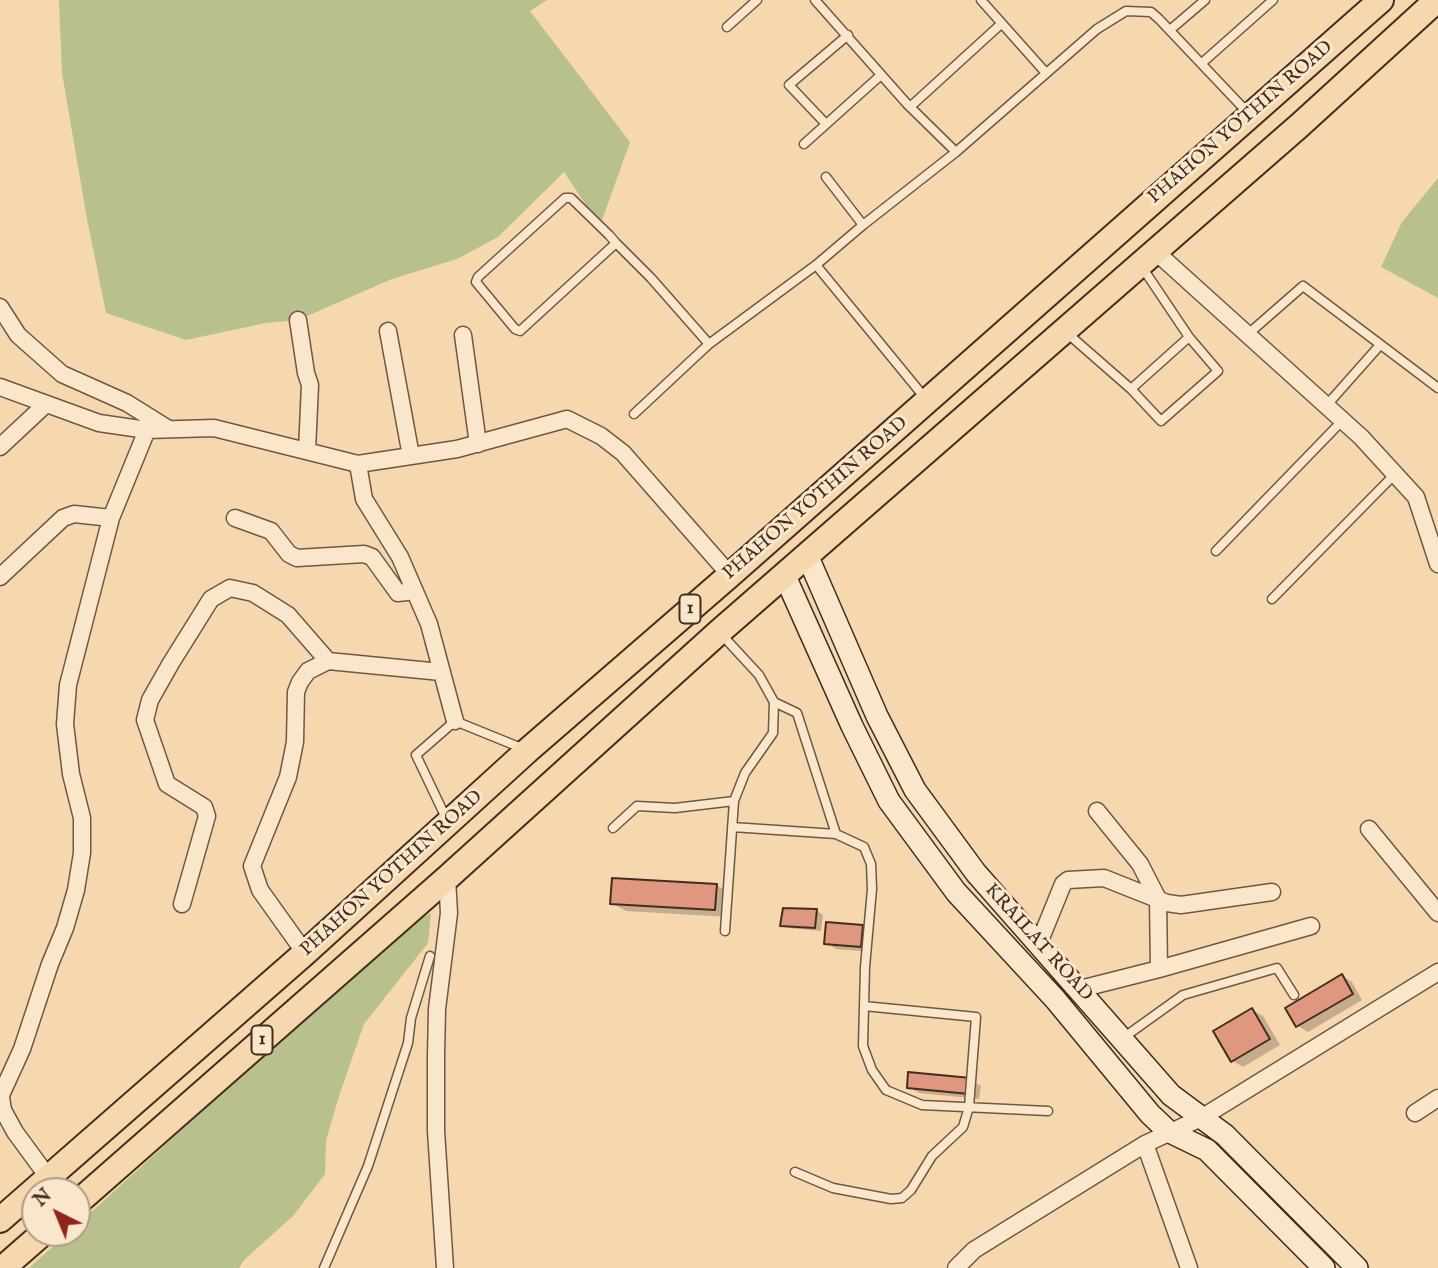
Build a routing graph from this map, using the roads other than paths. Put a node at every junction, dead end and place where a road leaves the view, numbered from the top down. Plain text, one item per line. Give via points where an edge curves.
1 (757, 0) edge
2 (815, 0) edge
3 (981, 0) edge
4 (1205, 0) edge
5 (1273, 0) edge
6 (1381, 0) edge
7 (1437, 0) edge
8 (1001, 24) junction
9 (727, 27) dead end
10 (1170, 30) junction
11 (848, 35) junction
12 (1202, 63) junction
13 (1046, 73) junction
14 (881, 75) junction
15 (1276, 93) junction
16 (911, 107) junction
17 (1251, 115) junction
18 (826, 124) junction
19 (1300, 125) junction
20 (1219, 142) junction
21 (804, 144) dead end
22 (956, 152) junction
23 (1247, 172) junction
24 (827, 177) dead end
25 (863, 225) junction
26 (616, 243) junction
27 (1148, 259) junction
28 (816, 265) junction
29 (0, 307) edge
30 (298, 320) dead end
31 (388, 331) dead end
32 (1065, 331) junction
33 (463, 335) dead end
34 (1247, 335) junction
35 (1189, 338) junction
36 (709, 344) junction
37 (1380, 345) junction
38 (0, 387) edge
39 (1131, 388) junction
40 (1438, 388) edge
41 (927, 401) junction
42 (46, 404) junction
43 (1326, 406) junction
44 (634, 414) dead end
45 (1342, 421) junction
46 (167, 428) junction
47 (147, 430) junction
48 (478, 443) junction
49 (0, 447) edge
50 (307, 450) junction
51 (411, 456) junction
52 (358, 464) junction
53 (1395, 474) junction
54 (111, 518) junction
55 (235, 518) dead end
56 (1432, 525) edge
57 (1216, 551) dead end
58 (807, 555) junction
59 (1438, 564) edge
60 (784, 574) junction
61 (730, 575) junction
62 (0, 577) edge
63 (415, 591) junction
64 (1272, 599) dead end
65 (719, 632) junction
66 (328, 661) junction
67 (441, 672) junction
68 (774, 702) junction
69 (455, 721) junction
70 (527, 751) junction
71 (734, 801) junction
72 (1097, 811) dead end
73 (448, 822) junction
74 (732, 827) junction
75 (613, 828) dead end
76 (1369, 829) dead end
77 (836, 834) junction
78 (447, 878) junction
79 (1272, 892) dead end
80 (1158, 899) junction
81 (182, 904) dead end
82 (1438, 913) edge
83 (1311, 926) dead end
84 (725, 932) dead end
85 (1039, 943) junction
86 (305, 953) junction
87 (430, 956) dead end
88 (1159, 969) junction
89 (1438, 972) edge
90 (1080, 989) junction
91 (1294, 995) dead end
92 (864, 1006) junction
93 (1122, 1038) junction
94 (0, 1093) edge
95 (1438, 1098) edge
96 (968, 1107) junction
97 (1048, 1111) dead end
98 (1415, 1113) dead end
99 (1200, 1118) junction
100 (1168, 1131) junction
101 (1145, 1144) junction
102 (796, 1172) dead end
103 (48, 1177) joint
104 (91, 1191) edge
105 (21, 1201) edge
106 (0, 1220) edge
107 (27, 1247) edge
108 (3, 1268) edge
109 (324, 1268) edge
110 (445, 1268) edge
111 (956, 1268) edge
112 (1189, 1268) edge
113 (1324, 1268) edge
114 (1357, 1268) edge

1 - 9 lane
2 - 11 lane
3 - 8 lane
4 - 10 lane
5 - 12 lane
6 - 15 main road, PHAHON YOTHIN ROAD / 1
7 - 19 main road, PHAHON YOTHIN ROAD / 1
8 - 13 lane
8 - 16 lane
10 - 12 lane
10 - 13 lane via 1151,12 1126,11 1097,29
11 - 14 lane
11 - 18 lane via 789,85
12 - 17 lane
13 - 22 lane
14 - 16 lane
14 - 18 lane
15 - 17 main road, PHAHON YOTHIN ROAD / 1
15 - 19 main road via 1270,106 1272,120 1282,127
16 - 22 lane
17 - 20 main road, PHAHON YOTHIN ROAD / 1
18 - 21 lane
19 - 23 main road, PHAHON YOTHIN ROAD / 1
20 - 23 main road via 1240,135 1254,139 1256,155
20 - 41 main road, PHAHON YOTHIN ROAD / 1
22 - 25 lane
23 - 27 main road, PHAHON YOTHIN ROAD / 1
24 - 25 lane
25 - 28 lane
26 - 26 lane via 520,331 476,282 565,198 571,198
26 - 36 lane
27 - 32 main road, PHAHON YOTHIN ROAD / 1
27 - 34 street
27 - 35 lane
28 - 36 lane
28 - 41 lane
29 - 46 street via 18,335 62,374 127,403
30 - 50 street via 310,385
31 - 51 street
32 - 39 lane
32 - 58 main road, PHAHON YOTHIN ROAD / 1
33 - 48 street
34 - 37 lane via 1303,286
34 - 43 street
35 - 39 lane
35 - 39 lane via 1218,371 1161,421
36 - 44 lane
37 - 40 lane
37 - 43 lane
38 - 42 street
41 - 61 main road, PHAHON YOTHIN ROAD / 1
42 - 47 street via 99,423
42 - 49 street
43 - 45 street
45 - 53 street
45 - 57 lane
46 - 47 street
46 - 50 street via 214,428
47 - 54 street
48 - 51 street
48 - 61 street via 566,419 601,436 623,453
50 - 52 street
51 - 52 street
52 - 63 street via 364,499
53 - 56 street
53 - 64 lane
54 - 62 street via 74,514 63,518
54 - 94 street via 68,685 65,724 82,818 76,890 22,1049
55 - 63 street via 271,531 297,558 372,557 398,593
56 - 59 street
58 - 60 main road, PHAHON YOTHIN ROAD / 1
58 - 85 main road, KRAILAT ROAD via 877,716 915,790 976,873
60 - 65 main road, PHAHON YOTHIN ROAD / 1
60 - 100 main road, KRAILAT ROAD via 890,801 956,892
61 - 70 main road, PHAHON YOTHIN ROAD / 1
63 - 67 street
65 - 68 lane via 759,675
65 - 78 main road, PHAHON YOTHIN ROAD / 1
66 - 67 street
66 - 81 street via 288,615 253,593 230,588 211,599 171,663 150,699 145,720 167,783 204,807 206,816
66 - 86 street via 308,671 296,692 295,742 288,777 252,866 260,890
67 - 69 street
68 - 71 lane via 773,733 746,773
68 - 77 lane via 797,713
69 - 70 lane
69 - 73 lane via 416,755
70 - 73 main road, PHAHON YOTHIN ROAD / 1
71 - 74 lane
71 - 75 lane via 675,808 636,806
72 - 80 street via 1140,864
73 - 86 main road, PHAHON YOTHIN ROAD / 1
74 - 77 lane
74 - 84 lane
76 - 82 street
77 - 92 lane via 864,847 871,864
78 - 104 main road, PHAHON YOTHIN ROAD / 1
78 - 110 street via 449,914 436,1056
79 - 80 street via 1181,905
80 - 85 street via 1104,878 1068,880
80 - 88 street
83 - 88 street
85 - 90 main road, KRAILAT ROAD
86 - 103 main road, PHAHON YOTHIN ROAD / 1
87 - 109 lane via 408,1043 368,1166
88 - 90 street
89 - 99 street
90 - 93 main road, KRAILAT ROAD
91 - 93 lane via 1278,968 1183,995
92 - 96 lane via 863,1046 886,1090 922,1105
92 - 96 lane via 976,1017
93 - 99 main road, KRAILAT ROAD via 1171,1095
94 - 103 street via 15,1132
95 - 98 street
96 - 97 lane
96 - 102 lane via 963,1127 932,1156 902,1198 834,1188
99 - 100 street
99 - 114 main road, KRAILAT ROAD via 1225,1135
100 - 101 street
100 - 113 main road, KRAILAT ROAD via 1207,1150
101 - 111 street via 974,1250
101 - 112 street
105 - 106 main road, PHAHON YOTHIN ROAD / 1
107 - 108 main road

